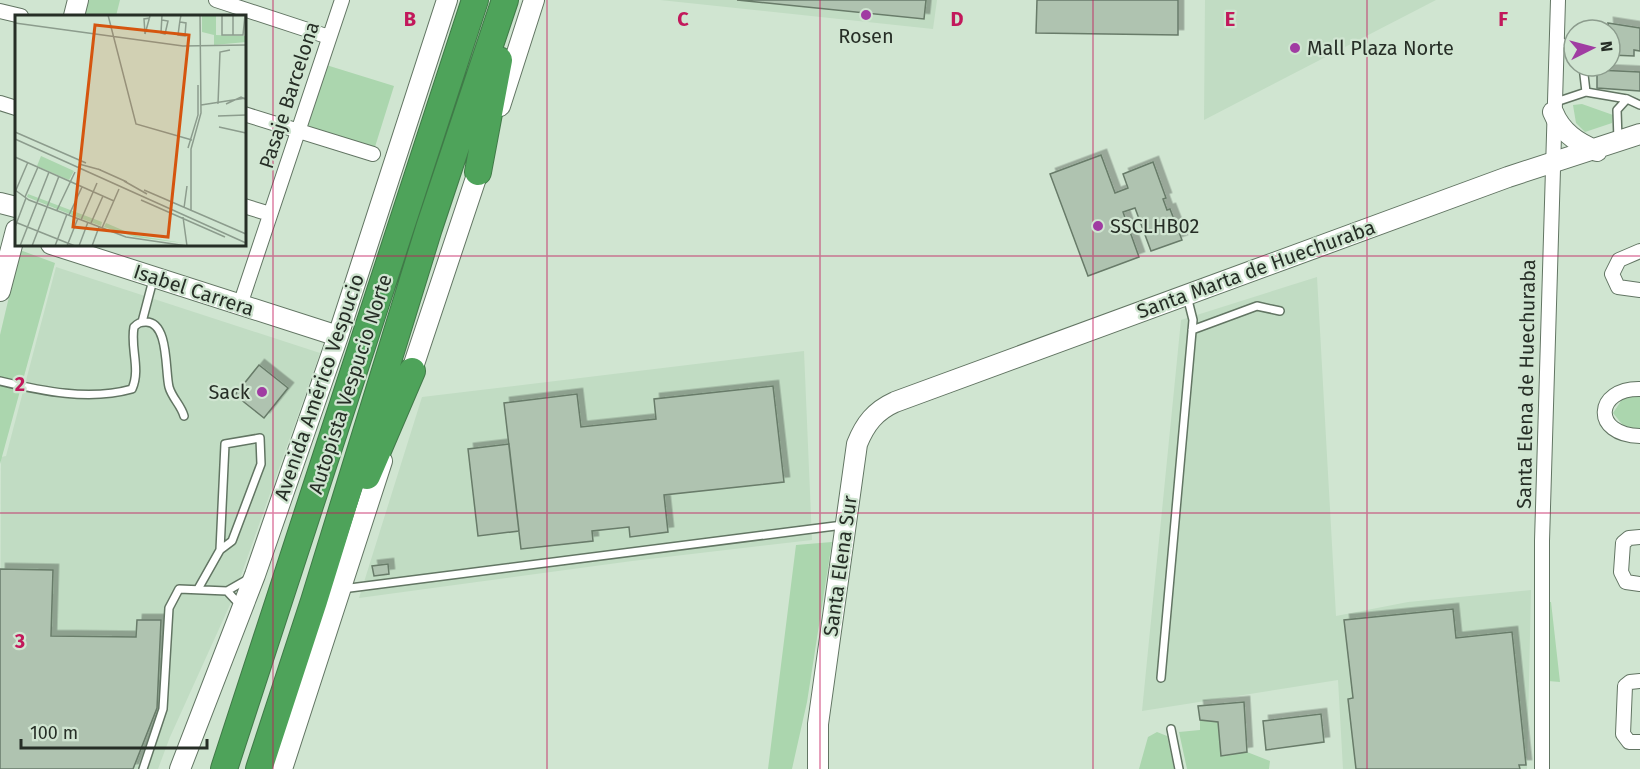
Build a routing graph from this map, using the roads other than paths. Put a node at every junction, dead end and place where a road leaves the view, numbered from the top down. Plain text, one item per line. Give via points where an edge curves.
1 (78, 0) edge
2 (216, 0) edge
3 (342, 0) edge
4 (447, 0) edge
5 (475, 0) edge
6 (505, 0) edge
7 (510, 0) edge
8 (534, 0) edge
9 (1558, 0) edge
10 (0, 11) edge
11 (17, 15) edge
12 (74, 15) edge
13 (329, 37) junction
14 (1556, 38) junction
15 (1562, 42) edge
16 (1584, 78) edge
17 (1586, 92) junction
18 (1627, 99) junction
19 (0, 103) edge
20 (1640, 105) edge
21 (15, 108) edge
22 (1553, 108) junction
23 (246, 115) edge
24 (298, 131) junction
25 (1640, 134) edge
26 (1618, 143) junction
27 (1596, 151) junction
28 (373, 154) dead end
29 (1551, 164) junction
30 (478, 172) junction
31 (0, 203) edge
32 (15, 207) edge
33 (246, 207) edge
34 (270, 214) junction
35 (15, 236) edge
36 (57, 246) edge
37 (1640, 251) edge
38 (153, 277) junction
39 (1640, 290) edge
40 (0, 291) edge
41 (1187, 295) junction
42 (240, 305) junction
43 (1280, 311) dead end
44 (142, 322) junction
45 (1192, 330) junction
46 (338, 336) junction
47 (412, 370) junction
48 (0, 381) edge
49 (1640, 389) edge
50 (876, 413) joint
51 (184, 416) dead end
52 (1640, 436) edge
53 (846, 525) junction
54 (1640, 537) edge
55 (220, 550) junction
56 (255, 575) junction
57 (1640, 584) edge
58 (198, 589) junction
59 (339, 589) junction
60 (227, 591) junction
61 (314, 601) junction
62 (241, 606) junction
63 (1161, 678) dead end
64 (1640, 681) edge
65 (818, 724) junction
66 (1171, 729) dead end
67 (1640, 742) edge
68 (285, 766) edge
69 (143, 769) edge
70 (180, 769) edge
71 (224, 769) edge
72 (259, 769) edge
73 (804, 769) edge
74 (818, 769) edge
75 (1179, 769) edge
76 (1542, 769) edge

1 - 12 street
2 - 13 street
3 - 13 street, Pasaje Barcelona
4 - 46 street, Avenida Américo Vespucio
5 - 71 highway, Autopista Vespucio Norte
6 - 61 highway, Autopista Vespucio Norte via 429,228
7 - 30 highway
8 - 30 street
9 - 14 street, Santa Elena de Huechuraba
10 - 11 street
13 - 24 street, Pasaje Barcelona
14 - 15 lane
14 - 22 street, Santa Elena de Huechuraba
16 - 17 lane
17 - 18 lane
17 - 22 lane
18 - 20 lane
18 - 26 lane via 1617,110
19 - 21 street
22 - 27 street via 1557,122 1572,138
22 - 29 street, Santa Elena de Huechuraba
23 - 24 street
24 - 28 street
24 - 34 street, Pasaje Barcelona
25 - 26 street, Santa Marta de Huechuraba
26 - 27 street, Santa Marta de Huechuraba
27 - 29 street, Santa Marta de Huechuraba
29 - 41 street, Santa Marta de Huechuraba
29 - 76 street, Santa Elena de Huechuraba via 1542,541
30 - 47 street
31 - 32 street
33 - 34 street
34 - 42 street, Pasaje Barcelona
35 - 40 street
36 - 38 street, Isabel Carrera
37 - 39 street via 1619,260 1612,274 1618,287
38 - 42 street, Isabel Carrera
38 - 44 lane
41 - 45 lane
41 - 50 street, Santa Marta de Huechuraba via 895,402
42 - 46 street, Isabel Carrera
43 - 45 lane via 1257,306
44 - 48 lane via 134,327 132,336 137,378 132,389 116,393 47,392
44 - 51 lane via 158,326 169,386
45 - 63 lane
46 - 56 street, Avenida Américo Vespucio
47 - 59 street
47 - 61 highway
49 - 52 street via 1615,394 1606,413 1608,424 1616,432
50 - 53 street, Santa Elena Sur via 856,444
53 - 59 lane
53 - 65 street, Santa Elena Sur
54 - 57 street via 1623,543 1621,572 1626,582
55 - 55 lane via 225,444 260,438 261,464 232,541
55 - 58 lane
56 - 60 lane
56 - 62 street, Avenida Américo Vespucio
58 - 60 lane
58 - 69 lane via 179,589 169,608 163,709
59 - 68 street
60 - 62 lane
61 - 72 highway, Autopista Vespucio Norte
62 - 70 street, Avenida Américo Vespucio
64 - 67 street via 1625,686 1623,731 1629,742
65 - 73 street, Santa Elena Sur
65 - 74 street, Santa Elena Sur
66 - 75 lane

